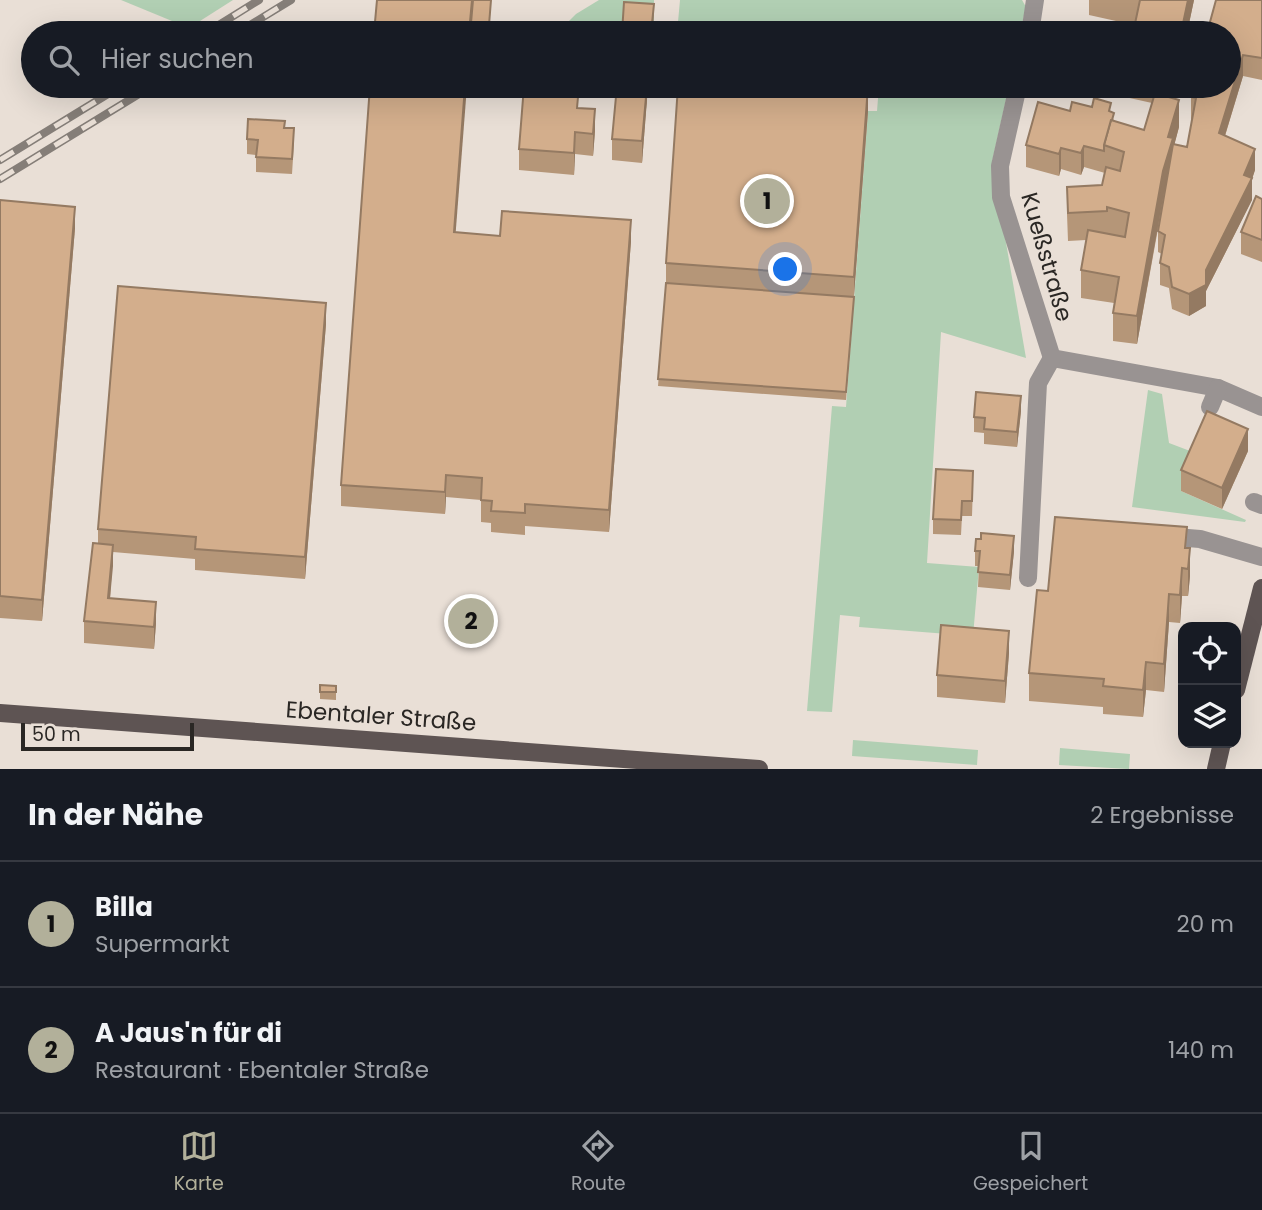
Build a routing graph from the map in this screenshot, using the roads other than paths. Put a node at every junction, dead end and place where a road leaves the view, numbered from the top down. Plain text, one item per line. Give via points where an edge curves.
1 (1035, 0) edge
2 (1032, 21) edge
3 (1015, 98) edge
4 (1052, 358) junction
5 (1218, 388) junction
6 (1210, 407) dead end
7 (1262, 407) edge
8 (1145, 535) edge
9 (1262, 557) edge
10 (1028, 578) dead end
11 (1262, 588) edge
12 (1237, 685) edge
13 (0, 713) edge
14 (1221, 748) edge
15 (759, 769) edge
16 (1216, 769) edge

1 - 2 street
3 - 4 street, Kueßstraße via 1000,166 1002,197
4 - 5 street, Kueßstraße
4 - 10 street, Kueßstraße via 1038,383
5 - 6 street
5 - 7 street, Kueßstraße
8 - 9 street via 1200,539
11 - 12 main road
13 - 15 main road, Ebentaler Straße
14 - 16 main road

